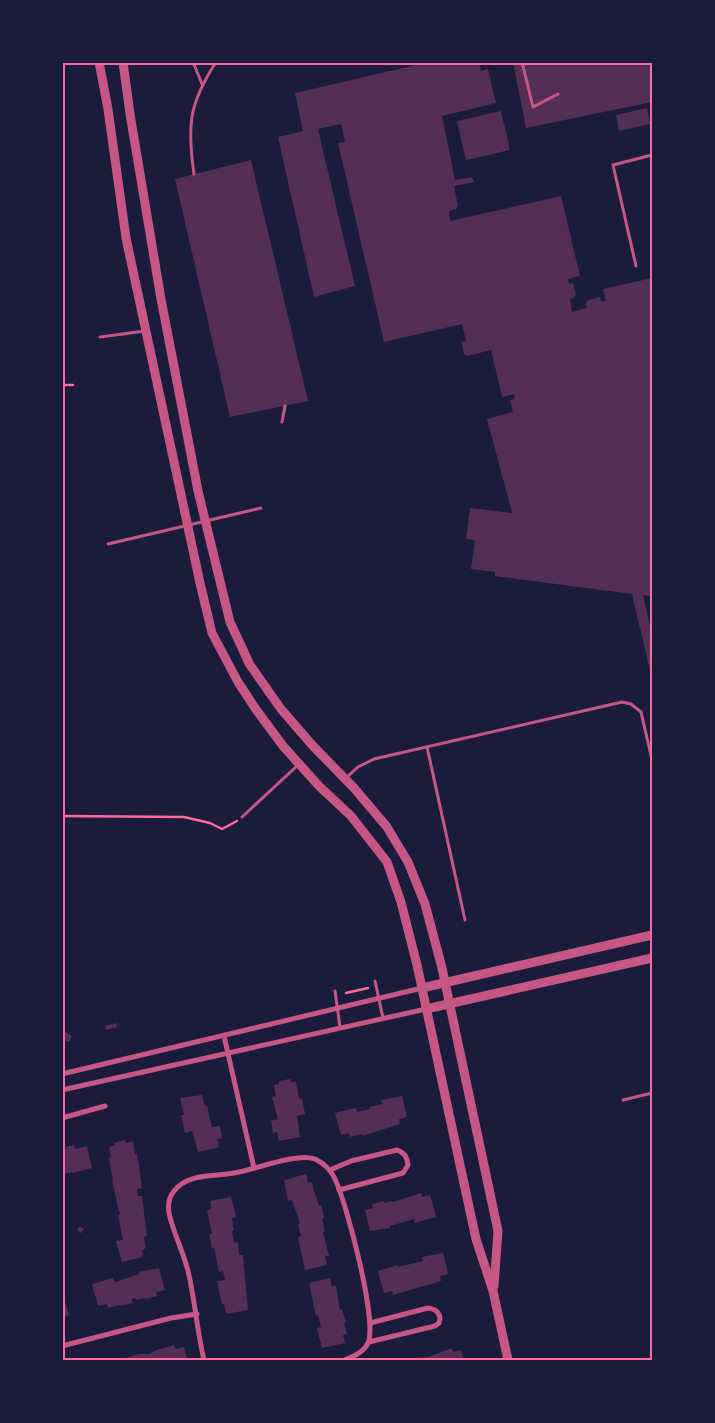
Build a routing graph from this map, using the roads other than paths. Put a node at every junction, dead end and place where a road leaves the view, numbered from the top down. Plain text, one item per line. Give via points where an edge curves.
1 (99, 62) edge
2 (123, 62) edge
3 (193, 62) edge
4 (216, 62) edge
5 (522, 62) edge
6 (202, 84) junction
7 (558, 94) dead end
8 (652, 155) edge
9 (194, 174) dead end
10 (636, 266) dead end
11 (146, 331) junction
12 (100, 338) dead end
13 (286, 406) dead end
14 (282, 422) dead end
15 (261, 508) dead end
16 (206, 520) junction
17 (188, 525) junction
18 (108, 544) dead end
19 (427, 747) junction
20 (652, 760) edge
21 (299, 764) junction
22 (346, 779) junction
23 (242, 817) road end
24 (465, 920) dead end
25 (652, 935) edge
26 (652, 958) edge
27 (376, 981) dead end
28 (444, 983) junction
29 (422, 988) junction
30 (335, 991) dead end
31 (380, 999) junction
32 (449, 1003) junction
33 (338, 1009) junction
34 (426, 1009) junction
35 (383, 1018) junction
36 (340, 1027) junction
37 (224, 1036) junction
38 (226, 1052) junction
39 (62, 1074) edge
40 (62, 1090) edge
41 (652, 1093) edge
42 (623, 1100) dead end
43 (105, 1106) dead end
44 (62, 1118) edge
45 (254, 1168) junction
46 (330, 1170) junction
47 (339, 1190) junction
48 (493, 1291) junction
49 (196, 1314) junction
50 (370, 1323) junction
51 (369, 1342) junction
52 (62, 1346) edge
53 (204, 1360) edge
54 (344, 1360) edge
55 (508, 1360) edge

1 - 11 street via 126,238
2 - 16 street via 160,290
3 - 6 lane
4 - 6 lane
5 - 7 lane via 533,107
6 - 9 lane via 193,108 190,137
8 - 10 lane via 613,165
11 - 12 lane
11 - 17 street
13 - 14 lane
15 - 16 lane
16 - 17 lane
16 - 22 street via 230,622 250,665 281,709
17 - 18 lane
17 - 21 street via 212,632 255,708
19 - 20 lane via 622,702 641,712
19 - 22 lane via 374,759
19 - 24 lane
21 - 23 lane
21 - 29 street via 351,816 387,862 401,902
22 - 28 street via 387,827 408,862 425,904
25 - 28 street
26 - 32 street
27 - 31 lane
28 - 29 street
28 - 32 street
29 - 31 street
29 - 34 street
30 - 33 lane
31 - 33 street
31 - 35 lane
32 - 34 street
32 - 48 street via 498,1232
33 - 36 lane
33 - 37 street
34 - 35 street
34 - 48 street via 476,1240
35 - 36 street
36 - 38 street
37 - 38 street
37 - 39 street
38 - 40 street
38 - 45 street
41 - 42 lane
43 - 44 street
45 - 46 street via 301,1156 318,1161
45 - 49 street via 194,1178 177,1187 170,1197 169,1213 187,1268
46 - 47 street
46 - 47 street via 351,1161 397,1150 406,1156 408,1165 404,1173
47 - 50 street via 358,1255
48 - 55 street
49 - 52 street
49 - 53 street
50 - 51 street
50 - 51 street via 428,1308 436,1310 441,1319 435,1326
51 - 54 street via 360,1352

